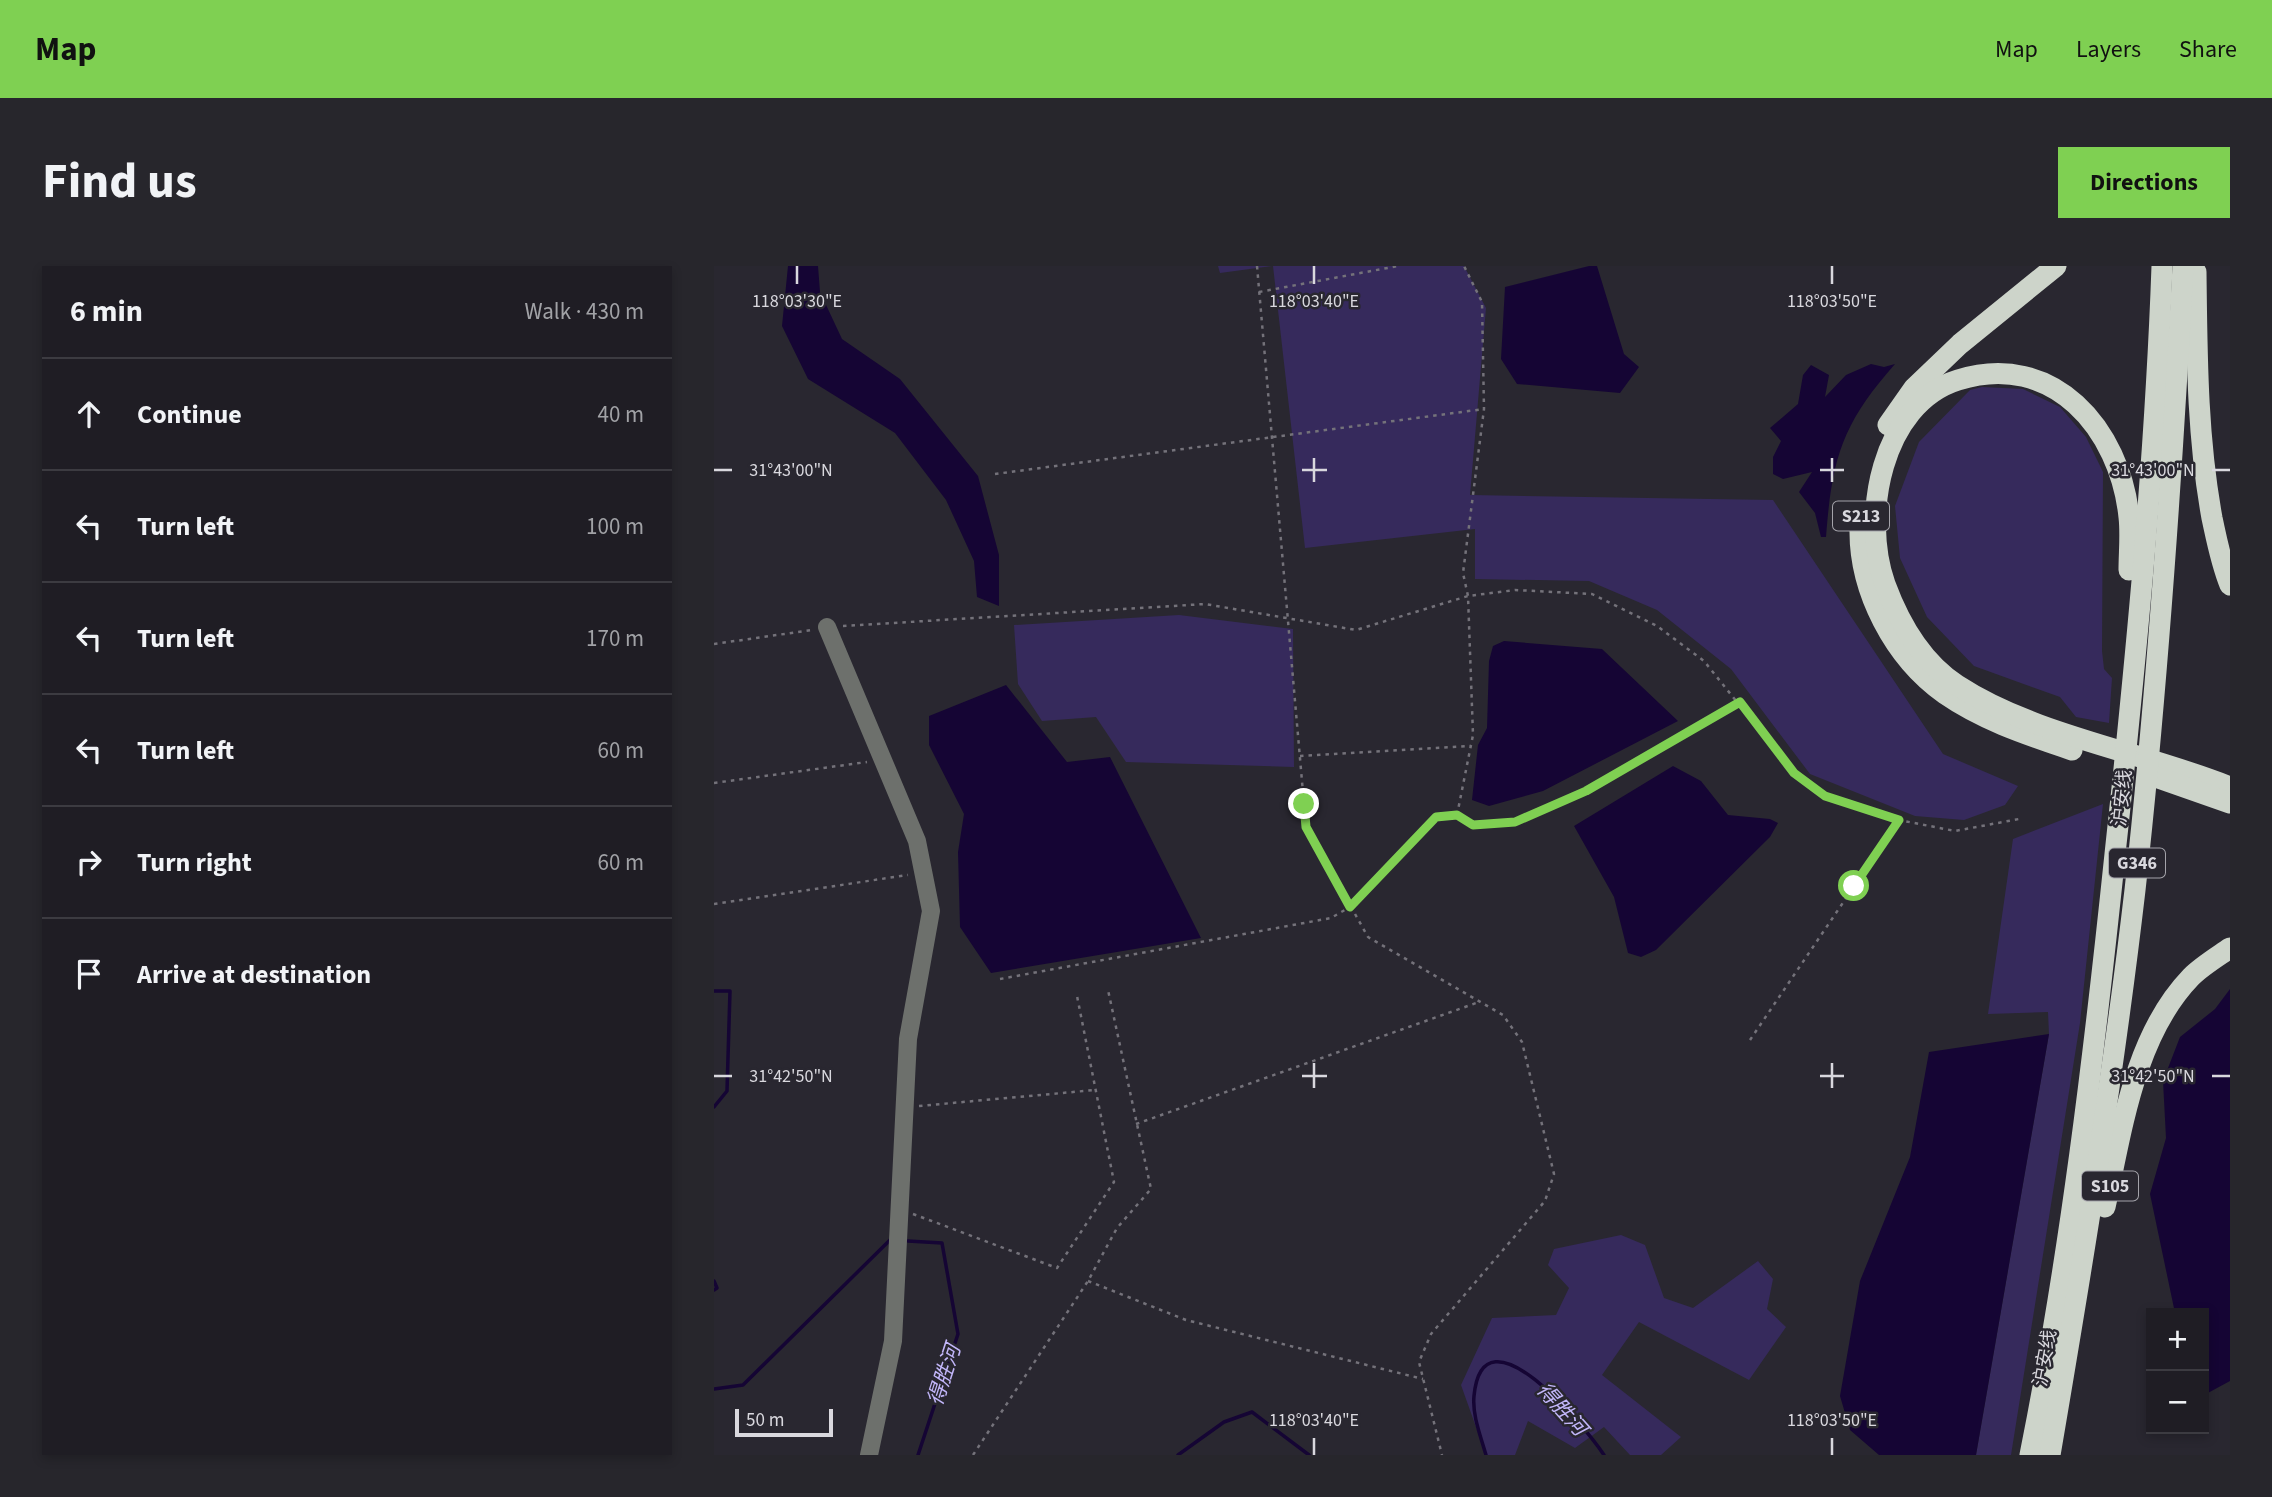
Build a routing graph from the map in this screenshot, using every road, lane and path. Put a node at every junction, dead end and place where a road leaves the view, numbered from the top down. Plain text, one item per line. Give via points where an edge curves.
1 (1257, 266) edge
2 (1398, 266) edge
3 (1464, 266) edge
4 (2056, 266) edge
5 (2162, 266) edge
6 (2183, 266) edge
7 (2195, 266) edge
8 (1259, 292) junction
9 (1484, 409) junction
10 (1273, 437) junction
11 (995, 474) dead end
12 (2230, 585) edge
13 (1468, 596) junction
14 (1288, 617) junction
15 (827, 628) junction
16 (714, 645) edge
17 (1740, 702) junction
18 (2129, 730) junction
19 (2059, 738) junction
20 (1471, 747) junction
21 (1300, 756) junction
22 (883, 760) junction
23 (714, 783) edge
24 (2224, 792) edge
25 (1457, 815) junction
26 (2019, 819) dead end
27 (1899, 820) junction
28 (924, 873) junction
29 (714, 904) edge
30 (1350, 907) junction
31 (2230, 948) edge
32 (1000, 979) dead end
33 (1108, 990) dead end
34 (1077, 996) dead end
35 (1479, 1002) junction
36 (1751, 1040) dead end
37 (1096, 1090) junction
38 (905, 1107) junction
39 (1136, 1124) junction
40 (900, 1209) junction
41 (1088, 1281) junction
42 (1423, 1379) junction
43 (869, 1455) edge
44 (973, 1455) edge
45 (1442, 1455) edge
46 (2030, 1455) edge
47 (2051, 1455) edge

1 - 8 path
2 - 8 path
3 - 9 path via 1482,302
4 - 19 highway, S213 via 1913,388 1875,451 1863,491 1860,532 1865,577 1881,618 1907,657 1944,693 1990,720
5 - 18 highway, 沪安线 / G346
6 - 47 highway, 沪安线 / G346 via 2159,640 2134,891 2094,1197
7 - 12 highway via 2204,475
8 - 10 path
9 - 10 path
9 - 13 path via 1463,573
10 - 11 path
10 - 14 path
13 - 14 path via 1356,630
13 - 17 path via 1515,590 1592,594 1657,626 1704,661
13 - 20 path
14 - 15 path via 1205,604
14 - 21 path
15 - 16 path
15 - 22 street
17 - 25 path via 1586,791 1515,822 1473,825
17 - 27 path via 1794,773 1825,796
18 - 19 highway via 2129,517 2120,474 2102,434 2077,403 2047,383 2008,374 1956,380 1925,400 1904,424 1889,452 1875,491 1873,530 1880,570 1897,617 1956,685
18 - 46 highway, 沪安线 / G346 via 2091,1079 2047,1374
19 - 24 highway
20 - 21 path
20 - 25 path
21 - 30 path via 1306,827
22 - 23 path
22 - 28 street via 917,841
25 - 30 path via 1436,817
26 - 27 path via 1955,831
27 - 36 path
28 - 29 path
28 - 38 street via 931,911 908,1039
30 - 32 path via 1331,918
30 - 35 path via 1368,937
31 - 47 highway, S105 via 2191,976 2154,1027 2128,1106
33 - 39 path
34 - 37 path
35 - 39 path
35 - 42 path via 1503,1016 1522,1042 1554,1174 1545,1201 1431,1334 1419,1362
37 - 38 path
37 - 40 path via 1114,1182 1057,1268
38 - 40 street
39 - 41 path via 1151,1189 1117,1228
40 - 43 street via 894,1341
41 - 42 path via 1186,1320
41 - 44 path
42 - 45 path

